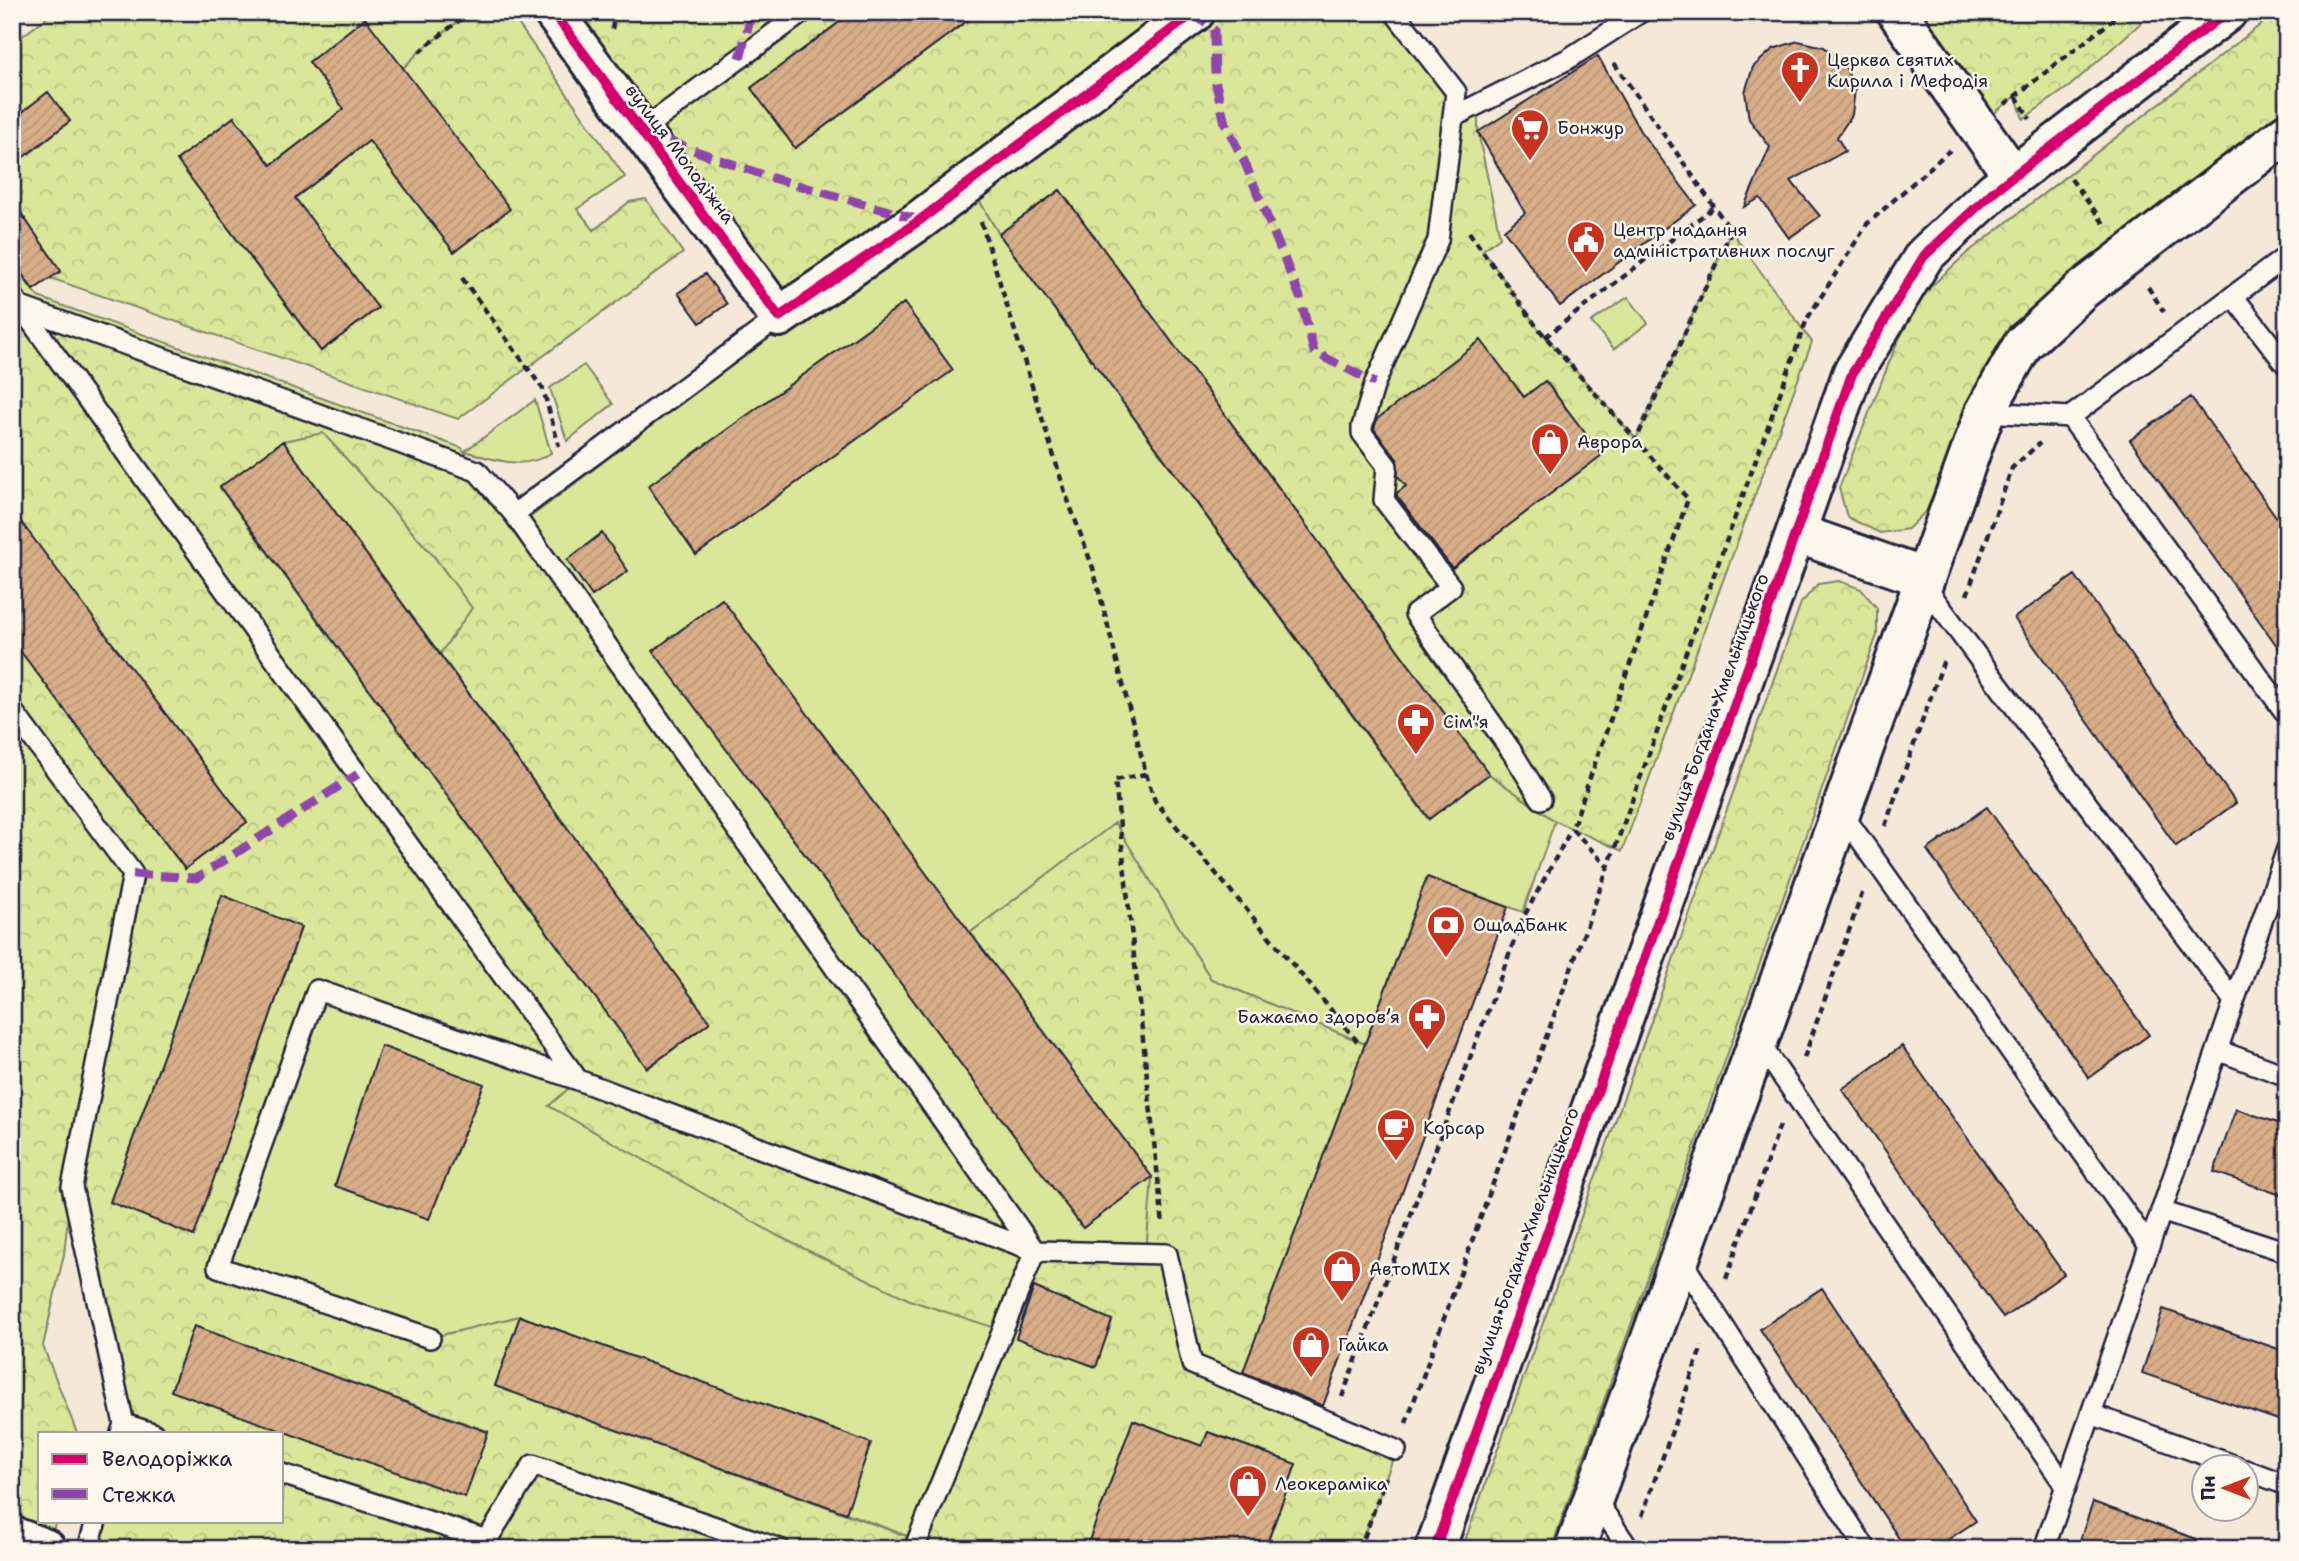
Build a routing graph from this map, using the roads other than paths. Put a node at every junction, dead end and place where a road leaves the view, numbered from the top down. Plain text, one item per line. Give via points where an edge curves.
1 (553, 12) edge
2 (803, 12) edge
3 (1394, 12) edge
4 (1641, 12) edge
5 (1897, 12) edge
6 (2227, 12) edge
7 (1193, 13) edge
8 (1453, 117) junction
9 (640, 131) junction
10 (2287, 133) edge
11 (2013, 176) junction
12 (2287, 256) edge
13 (2233, 296) junction
14 (17, 301) edge
15 (779, 317) junction
16 (2287, 366) edge
17 (1985, 412) junction
18 (2070, 417) junction
19 (514, 514) junction
20 (1796, 533) junction
21 (1925, 579) junction
22 (12, 710) edge
23 (2287, 715) edge
24 (1541, 799) dead end
25 (1840, 812) junction
26 (2287, 849) edge
27 (2234, 1001) junction
28 (1758, 1040) junction
29 (2217, 1050) junction
30 (2287, 1076) edge
31 (578, 1080) junction
32 (2161, 1211) junction
33 (2149, 1246) junction
34 (1035, 1251) junction
35 (2287, 1252) edge
36 (1680, 1258) junction
37 (430, 1338) dead end
38 (2091, 1414) junction
39 (122, 1429) edge
40 (145, 1432) edge
41 (1396, 1450) road end
42 (2197, 1452) edge
43 (284, 1475) edge
44 (2260, 1475) edge
45 (2287, 1485) edge
46 (2066, 1487) junction
47 (1594, 1497) junction
48 (96, 1522) edge
49 (12, 1536) edge
50 (46, 1549) edge
51 (88, 1549) edge
52 (780, 1549) edge
53 (914, 1549) edge
54 (1435, 1549) edge
55 (1575, 1549) edge
56 (1629, 1549) edge
57 (1866, 1549) edge
58 (2045, 1549) edge

1 - 9 street, вулиця Молодіжна
2 - 9 lane
3 - 8 lane via 1456,92
4 - 8 lane via 1568,59
5 - 11 street
6 - 11 street, вулиця Богдана Хмельницького
7 - 15 street via 920,220
8 - 24 lane via 1438,240 1375,383 1362,433 1387,466 1384,500 1451,586 1415,614
9 - 15 street, вулиця Молодіжна
10 - 17 street via 2082,290 2023,344
11 - 20 street, вулиця Богдана Хмельницького via 1924,256 1852,374
12 - 13 lane
13 - 16 lane
13 - 18 lane
14 - 19 lane via 477,471
14 - 31 lane
15 - 19 lane
17 - 18 lane
17 - 21 street
18 - 23 lane
19 - 34 lane
20 - 21 street
20 - 54 street, вулиця Богдана Хмельницького
21 - 25 street
21 - 27 lane via 1927,589 1955,628
22 - 39 lane via 133,874 72,1187
25 - 28 street
25 - 33 lane
26 - 27 lane
27 - 29 lane
28 - 36 street
28 - 46 lane
29 - 30 lane
29 - 32 lane
31 - 34 lane
31 - 37 lane via 317,990 218,1267
32 - 33 lane
32 - 35 lane
33 - 38 lane
34 - 41 lane via 1167,1254 1192,1364
34 - 53 lane
36 - 47 street
36 - 57 lane
38 - 42 lane
38 - 46 lane
39 - 40 lane
43 - 52 lane via 487,1540 533,1465
44 - 45 lane
46 - 58 lane
47 - 55 street
47 - 56 lane
48 - 51 lane
49 - 50 street

